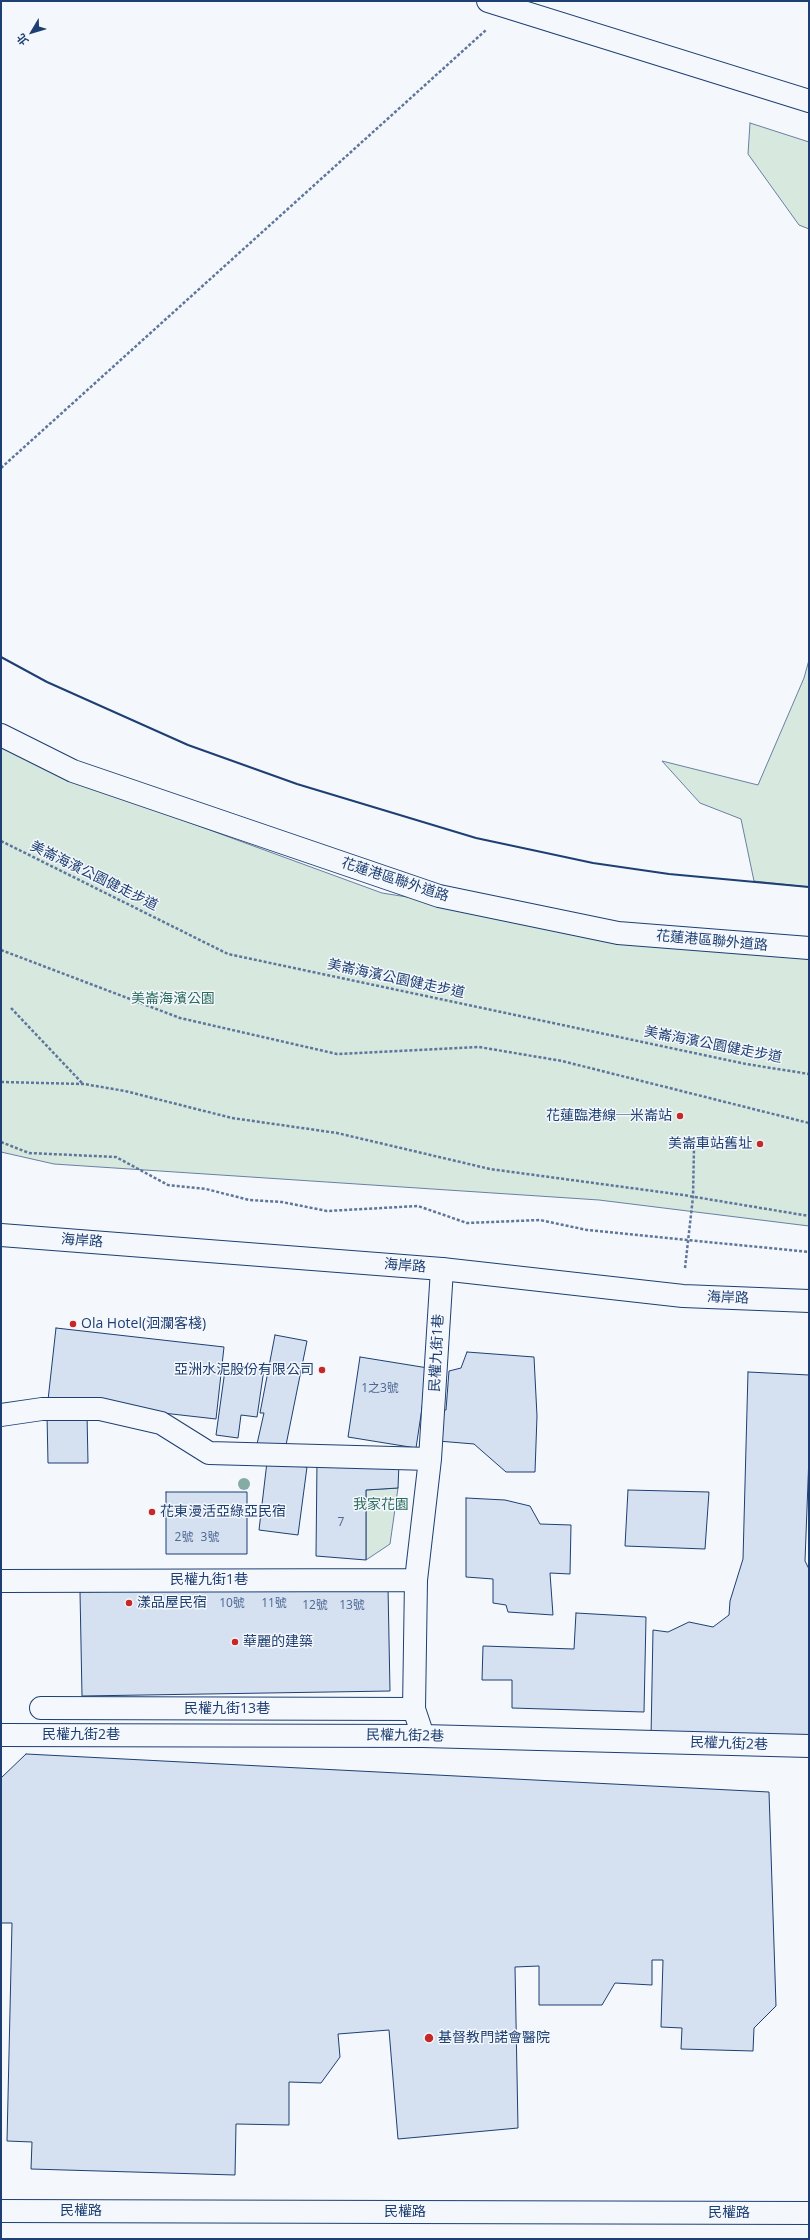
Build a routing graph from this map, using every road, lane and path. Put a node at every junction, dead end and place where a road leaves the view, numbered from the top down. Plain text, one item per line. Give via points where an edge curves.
1 (488, 1) edge
2 (510, 8) junction
3 (809, 101) edge
4 (1, 468) edge
5 (1, 735) edge
6 (1, 841) edge
7 (809, 948) edge
8 (1, 950) edge
9 (11, 1008) dead end
10 (809, 1074) edge
11 (1, 1082) edge
12 (84, 1084) junction
13 (809, 1123) edge
14 (1, 1142) edge
15 (694, 1148) dead end
16 (693, 1196) junction
17 (809, 1216) edge
18 (1, 1235) edge
19 (687, 1240) junction
20 (809, 1252) edge
21 (442, 1269) junction
22 (683, 1296) junction
23 (809, 1301) edge
24 (1, 1415) edge
25 (430, 1459) junction
26 (416, 1580) junction
27 (1, 1581) edge
28 (41, 1708) dead end
29 (414, 1709) junction
30 (1, 1735) edge
31 (423, 1736) junction
32 (809, 1746) edge
33 (1, 2211) edge
34 (809, 2214) edge

1 - 2 street
2 - 3 street
2 - 4 path
5 - 7 street, 花蓮港區聯外道路 via 74,771 439,896 618,933
6 - 10 path, 美崙海濱公園健走步道 via 228,954 746,1064
8 - 13 path via 180,1018 337,1054 486,1049 562,1060
9 - 12 path
11 - 12 path
12 - 16 path via 125,1091 232,1118 337,1133 490,1169
14 - 19 path via 29,1152 116,1157 168,1185 206,1189 249,1200 282,1202 327,1210 418,1206 467,1223 540,1220 587,1230
15 - 16 path
16 - 17 path
16 - 19 path
18 - 21 street, 海岸路
19 - 20 path
19 - 22 path
21 - 22 street, 海岸路
21 - 25 street, 民權九街1巷
22 - 23 street, 海岸路
24 - 25 street via 42,1409 100,1409 161,1423 209,1453
25 - 26 street, 民權九街1巷
26 - 27 street, 民權九街1巷
26 - 29 street, 民權九街1巷
28 - 29 street, 民權九街13巷
29 - 31 street, 民權九街1巷
30 - 31 street, 民權九街2巷
31 - 32 street, 民權九街2巷
33 - 34 street, 民權路

